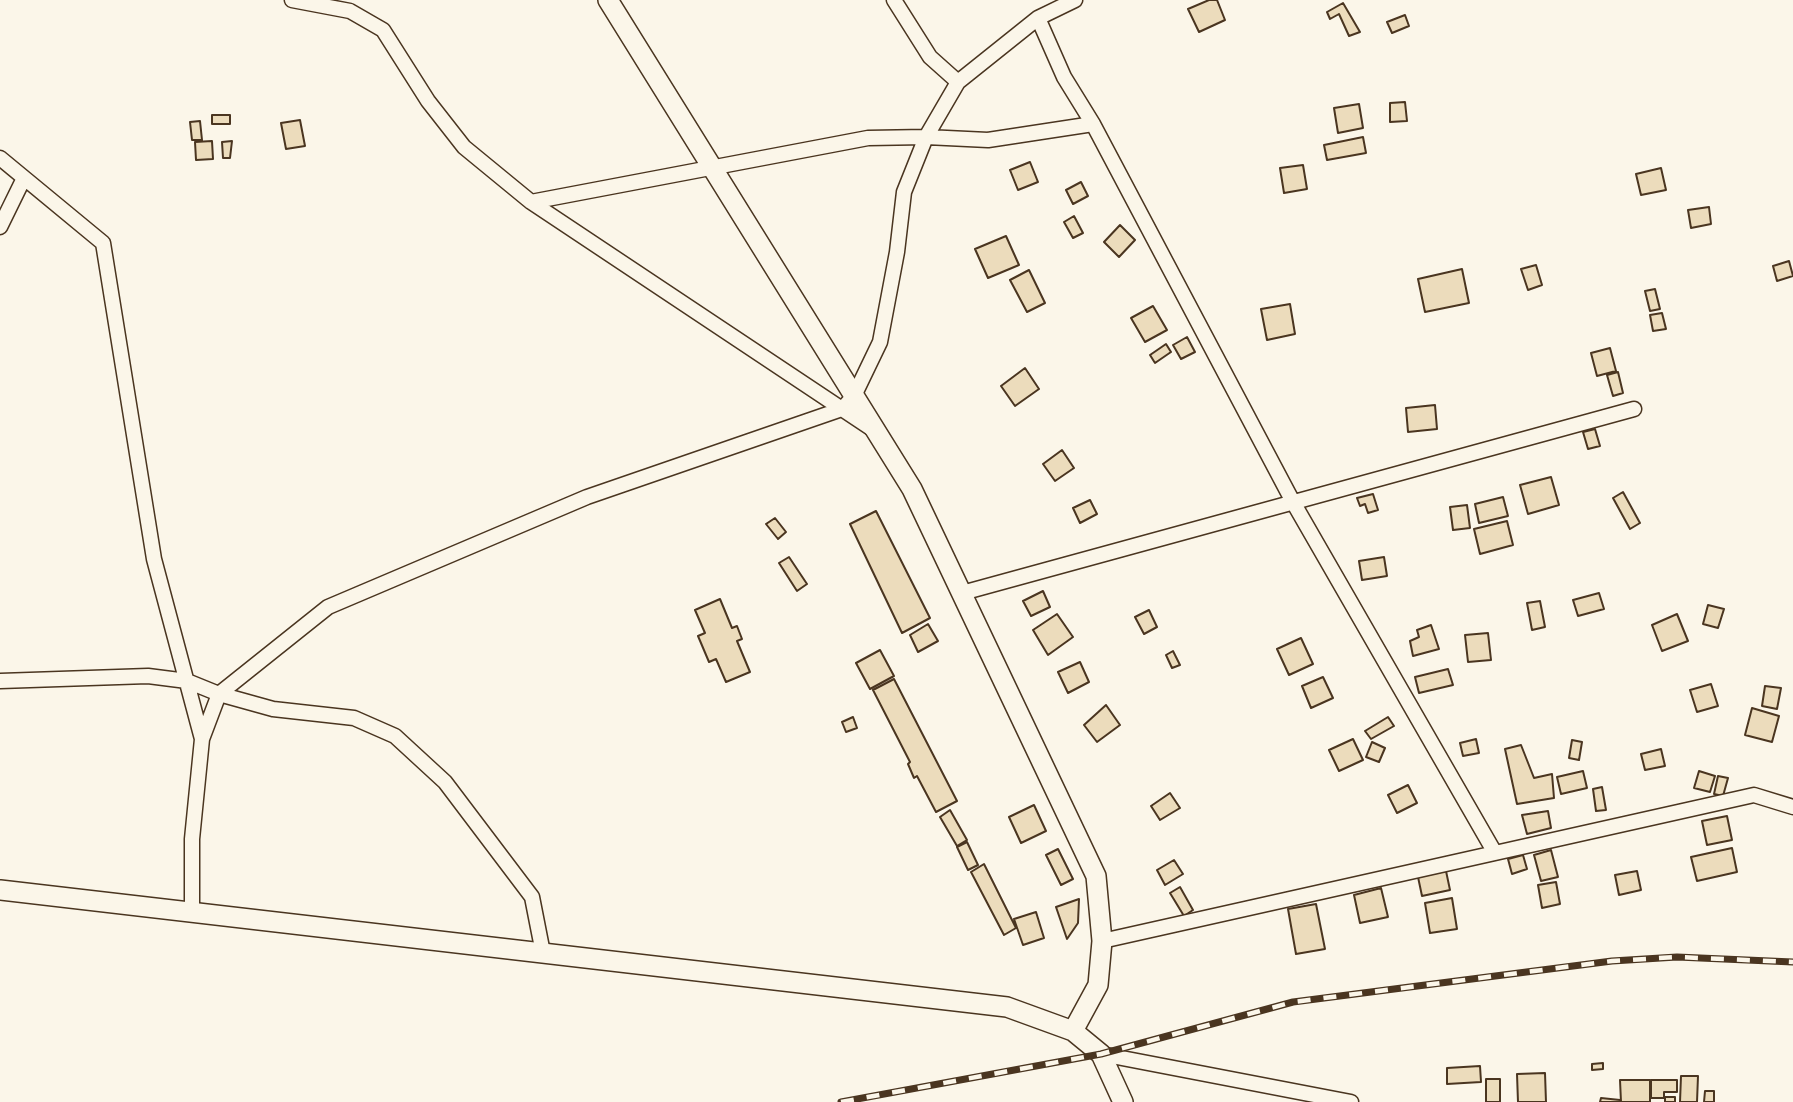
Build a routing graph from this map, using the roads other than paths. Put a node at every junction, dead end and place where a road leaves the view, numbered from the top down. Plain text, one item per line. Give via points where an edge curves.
1 (292, 0) edge
2 (608, 0) edge
3 (894, 0) edge
4 (1074, 0) edge
5 (1038, 18) junction
6 (958, 82) junction
7 (1093, 124) junction
8 (926, 137) junction
9 (0, 158) edge
10 (712, 167) junction
11 (24, 178) junction
12 (531, 202) junction
13 (0, 227) edge
14 (848, 402) junction
15 (1634, 409) dead end
16 (1293, 502) junction
17 (962, 593) junction
18 (0, 681) edge
19 (187, 681) junction
20 (219, 694) junction
21 (202, 739) junction
22 (1793, 807) edge
23 (1495, 853) junction
24 (0, 890) edge
25 (192, 913) junction
26 (1102, 941) junction
27 (543, 953) junction
28 (1073, 1031) junction
29 (1101, 1054) junction
30 (1313, 1098) edge
31 (1123, 1102) edge
32 (1351, 1102) edge

1 - 12 street via 350,11 383,30 464,147
2 - 10 main road
3 - 6 street via 930,57
4 - 5 street
5 - 6 street
5 - 7 street via 1064,78
6 - 8 street
7 - 8 street via 988,140
7 - 16 street
8 - 10 street via 868,138
8 - 14 street via 904,192 880,342
9 - 11 street
10 - 12 street
10 - 14 main road
11 - 13 street
11 - 19 street via 103,243 154,559
12 - 14 street
14 - 17 main road via 876,432 912,489
14 - 20 street via 587,497 327,607
15 - 16 street
16 - 17 street
16 - 23 street
17 - 26 main road via 1096,876
18 - 19 street via 148,676
19 - 20 street
19 - 21 street
20 - 21 street
20 - 27 street via 273,709 354,718 395,736 445,782 532,897
21 - 25 street via 192,839
22 - 23 street via 1754,796
23 - 26 street
24 - 25 main road
25 - 27 main road
26 - 28 main road via 1098,985
27 - 28 main road via 1007,1006
28 - 29 main road
29 - 30 street
29 - 31 main road
30 - 32 street

